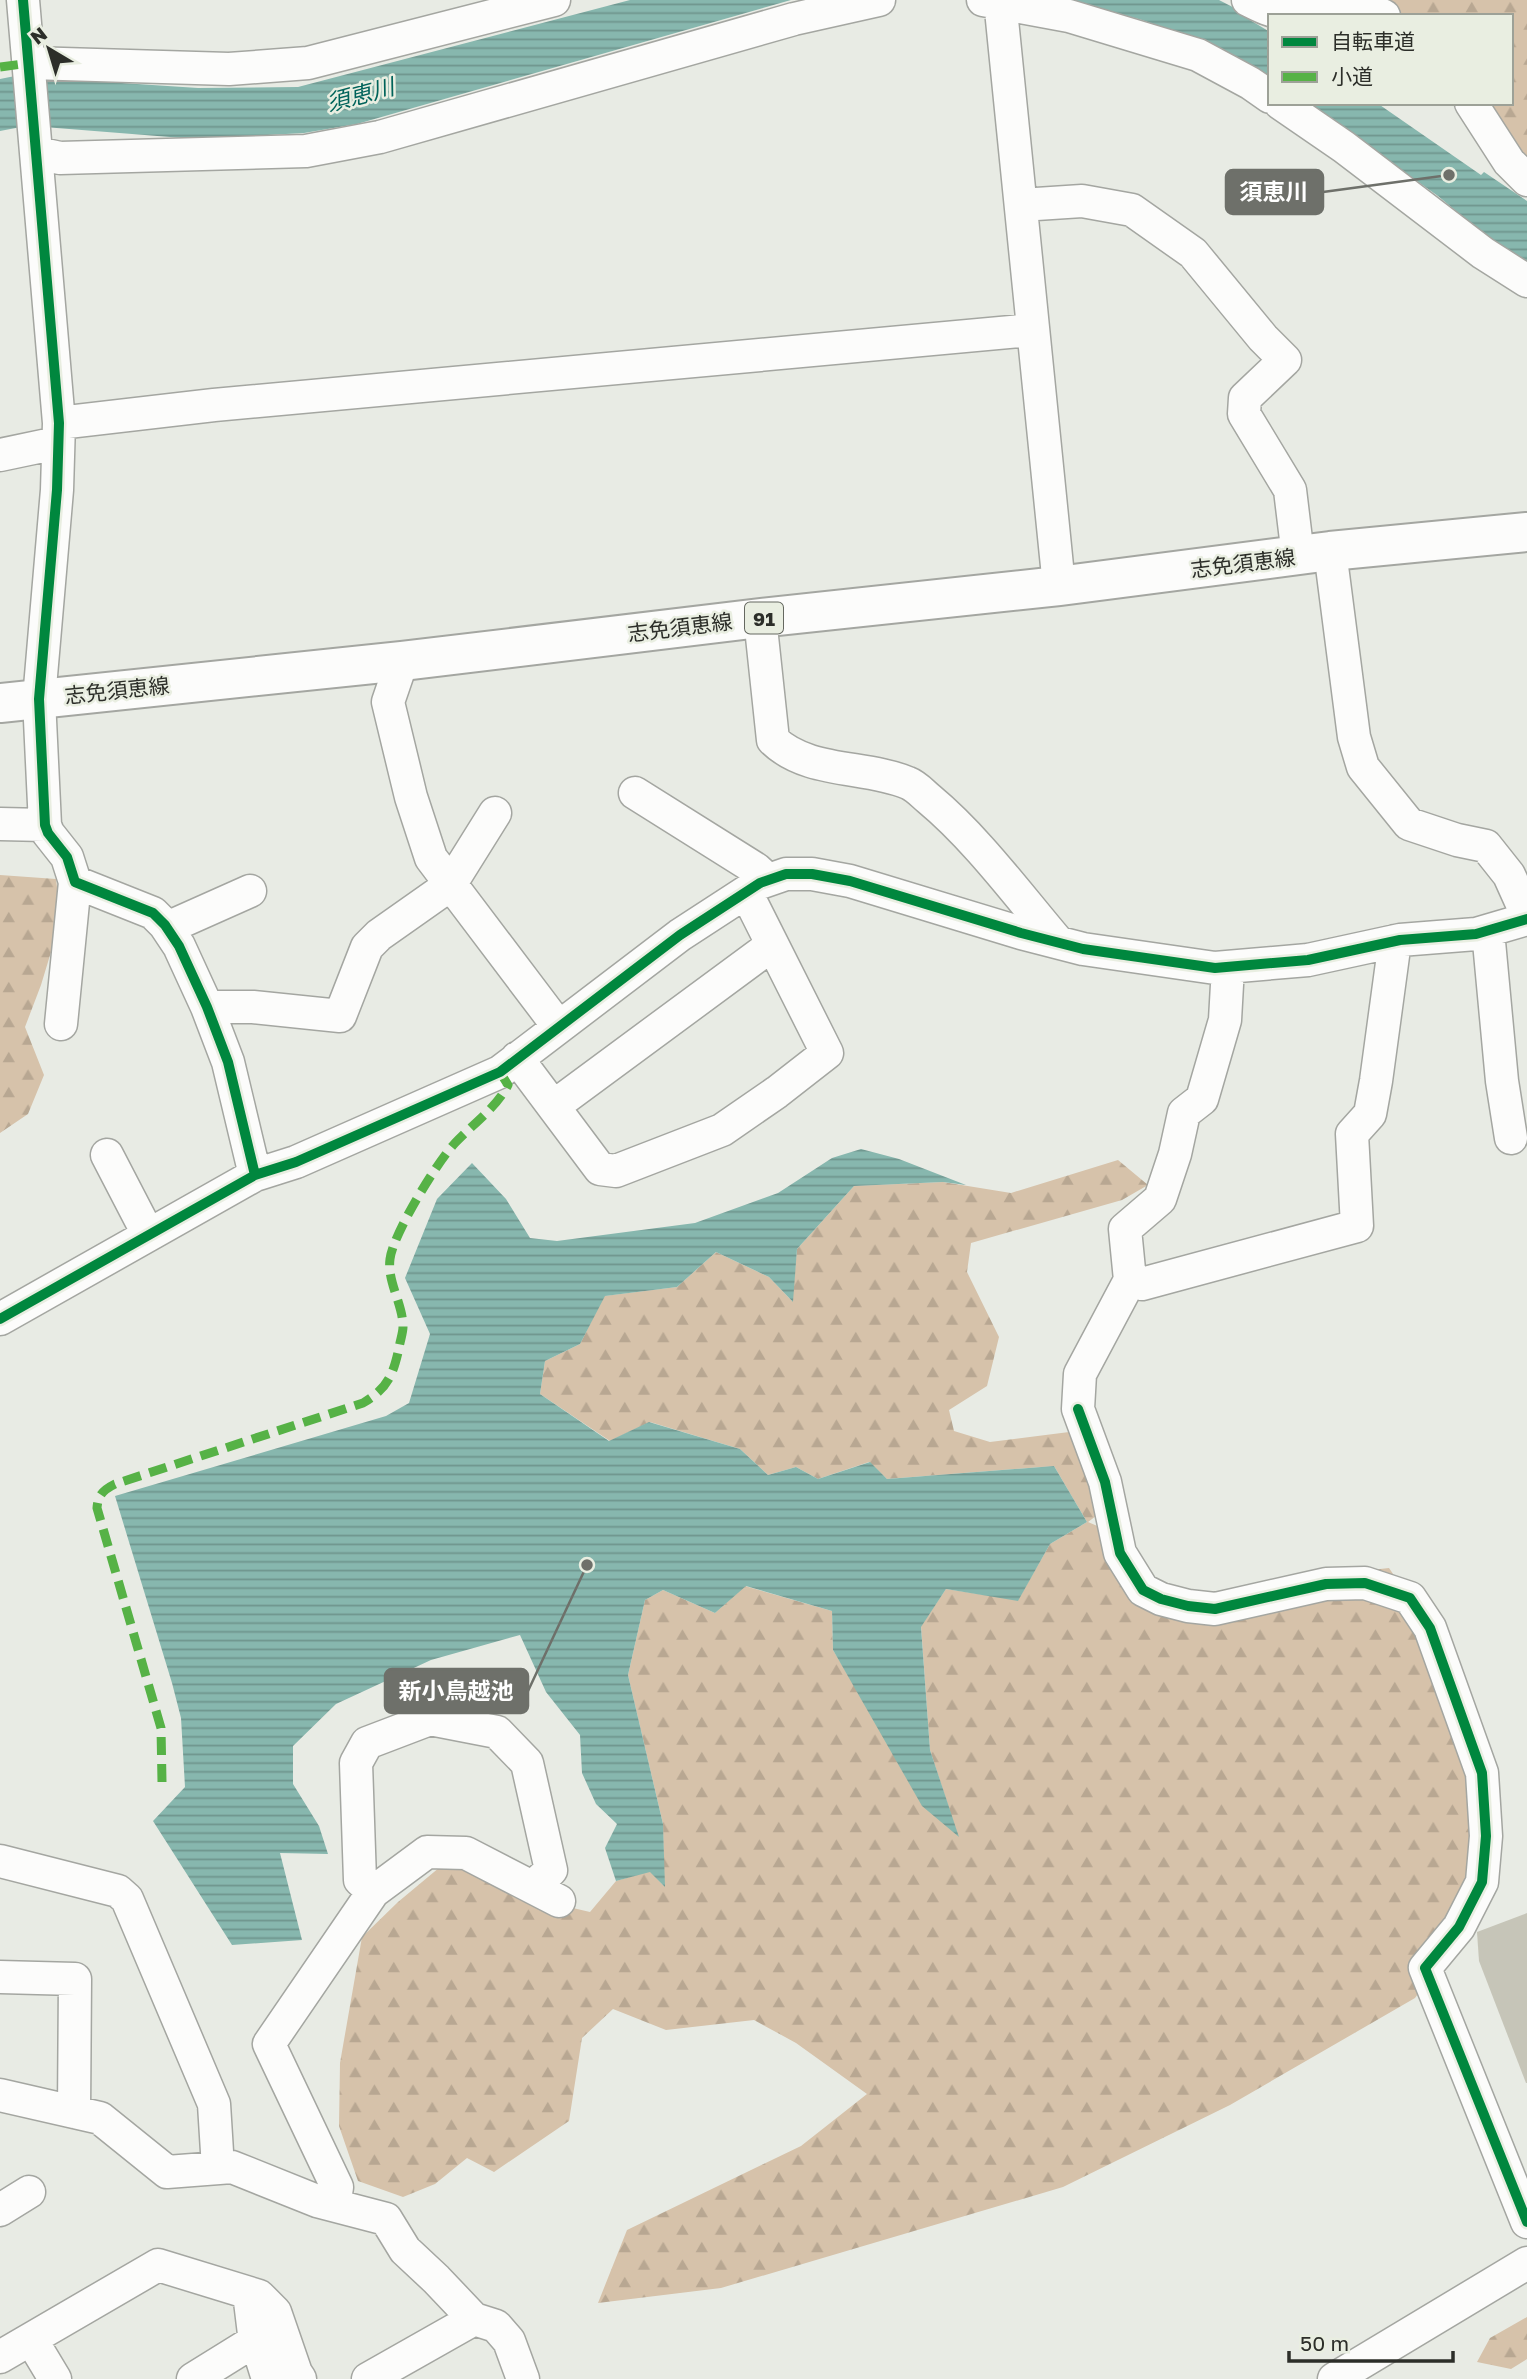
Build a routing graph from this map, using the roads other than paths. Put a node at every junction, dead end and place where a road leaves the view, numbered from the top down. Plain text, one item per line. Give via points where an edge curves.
1 (23, 0) edge
2 (554, 0) edge
3 (879, 0) edge
4 (1248, 0) edge
5 (994, 1) edge
6 (1381, 14) edge
7 (29, 67) junction
8 (1268, 96) edge
9 (1283, 105) edge
10 (1472, 105) edge
11 (36, 146) junction
12 (1527, 180) edge
13 (1021, 205) junction
14 (1527, 281) edge
15 (1032, 330) junction
16 (58, 433) junction
17 (0, 454) edge
18 (1527, 532) edge
19 (1314, 554) junction
20 (1059, 586) junction
21 (760, 618) junction
22 (402, 661) junction
23 (39, 699) junction
24 (0, 703) edge
25 (635, 793) dead end
26 (495, 813) dead end
27 (0, 824) edge
28 (45, 825) junction
29 (75, 882) junction
30 (450, 885) junction
31 (757, 886) junction
32 (250, 891) dead end
33 (1527, 917) edge
34 (167, 928) junction
35 (1488, 931) junction
36 (1395, 941) junction
37 (1058, 942) junction
38 (772, 945) junction
39 (1228, 967) junction
40 (207, 1007) junction
41 (61, 1024) dead end
42 (558, 1026) junction
43 (517, 1058) junction
44 (554, 1106) junction
45 (1511, 1138) dead end
46 (107, 1154) dead end
47 (255, 1175) junction
48 (148, 1234) junction
49 (1130, 1280) junction
50 (1, 1317) edge
51 (0, 1861) edge
52 (373, 1892) junction
53 (0, 1977) edge
54 (0, 2095) edge
55 (74, 2112) junction
56 (218, 2168) junction
57 (29, 2192) dead end
58 (334, 2205) junction
59 (0, 2210) edge
60 (1527, 2222) edge
61 (1527, 2263) edge
62 (249, 2293) junction
63 (474, 2319) junction
64 (31, 2339) junction
65 (257, 2345) junction
66 (0, 2357) edge
67 (55, 2379) edge
68 (193, 2379) edge
69 (268, 2379) edge
70 (300, 2379) edge
71 (368, 2379) edge
72 (523, 2379) edge
73 (1334, 2379) edge

1 - 7 street
2 - 7 street via 308,63 229,69
3 - 11 street via 794,19 380,137 306,151 60,158
4 - 6 street via 1287,13 1356,6
5 - 8 street via 1069,16 1198,55
5 - 13 street
7 - 11 street
9 - 14 street
10 - 12 street via 1509,162
11 - 16 street
13 - 15 street
13 - 19 street via 1082,201 1132,209 1192,253 1285,360 1245,398 1244,414 1290,490
15 - 16 street via 214,405
15 - 20 street
16 - 17 street
16 - 23 street
18 - 19 main road, 志免須恵線 / 91
19 - 20 main road, 志免須恵線 / 91
19 - 33 street via 1363,767 1409,824 1486,845 1509,875
20 - 21 main road, 志免須恵線 / 91
21 - 22 main road, 志免須恵線 / 91
21 - 37 street via 773,740 785,752 911,784 949,816
22 - 23 main road, 志免須恵線 / 91
22 - 30 street via 388,702 431,858
23 - 24 main road, 志免須恵線 / 91
23 - 28 street
25 - 31 street via 756,869
26 - 30 street
27 - 28 street
28 - 29 street via 67,857
29 - 34 street via 153,913
29 - 41 street
30 - 40 street via 367,947 340,1016
30 - 42 street
31 - 37 street via 786,874 850,881
31 - 38 street
31 - 42 street via 680,935
32 - 34 street
33 - 35 street
34 - 40 street
35 - 36 street
35 - 45 street
36 - 39 street via 1308,960
36 - 49 street via 1370,1114 1352,1134 1357,1226 1142,1284
37 - 39 street
38 - 44 street
38 - 44 street via 827,1053 777,1092 722,1130 616,1171 600,1169
39 - 49 street via 1225,1020 1202,1099 1184,1113 1160,1199 1125,1229
40 - 47 street via 228,1062
42 - 43 street
43 - 44 street
43 - 47 street via 500,1072 438,1100 296,1162
46 - 48 street
47 - 48 street
48 - 50 street
49 - 60 street via 1080,1374 1078,1409 1105,1482 1120,1553 1143,1590 1161,1599 1215,1609 1326,1584 1364,1583 1409,1598 1430,1628 1482,1773 1486,1836 1482,1882 1458,1927 1426,1968
51 - 56 street via 118,1891 127,1899 214,2104
52 - 52 street via 427,1852 466,1853 546,1894 551,1870 527,1763 498,1732 430,1719 367,1743 356,1763 360,1880
52 - 58 street via 270,2044 337,2187
53 - 55 street via 75,1979
54 - 55 street
55 - 56 street via 100,2118 167,2172
56 - 58 street via 232,2167
57 - 59 street
58 - 63 street via 386,2219 405,2250
61 - 73 street
62 - 64 street via 158,2264
62 - 65 street
62 - 70 street via 275,2312
63 - 71 street
63 - 72 street via 496,2326 509,2341
64 - 66 street
64 - 67 street
65 - 68 street via 243,2348
65 - 69 street

